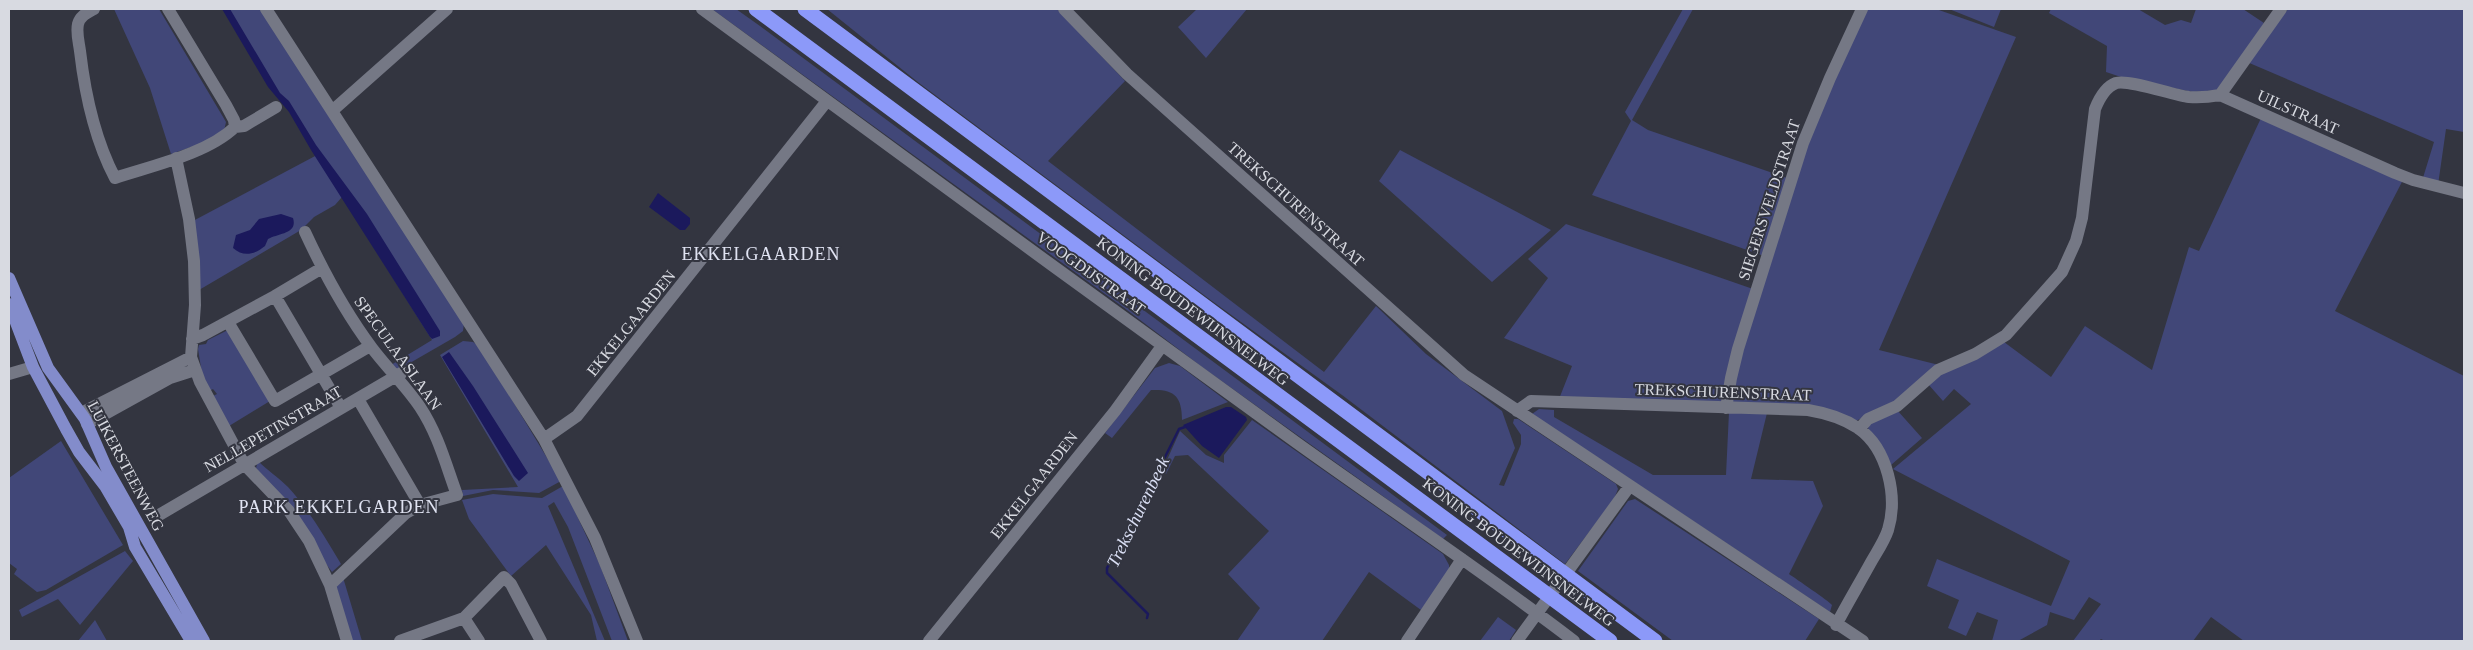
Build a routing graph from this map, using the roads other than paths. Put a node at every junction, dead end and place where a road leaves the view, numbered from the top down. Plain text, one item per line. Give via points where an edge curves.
1 (94, 9) edge
2 (168, 9) edge
3 (266, 9) edge
4 (447, 9) edge
5 (702, 9) edge
6 (756, 9) edge
7 (805, 9) edge
8 (1064, 9) edge
9 (1862, 9) edge
10 (2281, 9) edge
11 (80, 12) edge
12 (2220, 95) junction
13 (827, 101) junction
14 (276, 107) dead end
15 (332, 111) junction
16 (234, 127) junction
17 (176, 158) junction
18 (2464, 192) edge
19 (305, 232) dead end
20 (322, 268) junction
21 (9, 278) edge
22 (274, 296) junction
23 (9, 304) edge
24 (228, 322) junction
25 (192, 338) junction
26 (370, 346) junction
27 (1162, 346) junction
28 (191, 357) junction
29 (33, 367) junction
30 (196, 370) junction
31 (9, 374) edge
32 (321, 374) junction
33 (399, 374) junction
34 (358, 398) junction
35 (340, 408) junction
36 (1726, 408) junction
37 (1517, 412) junction
38 (84, 419) junction
39 (66, 429) junction
40 (1859, 429) junction
41 (544, 438) junction
42 (244, 464) junction
43 (1629, 487) junction
44 (420, 505) junction
45 (158, 515) dead end
46 (1462, 560) junction
47 (330, 584) junction
48 (464, 618) junction
49 (1836, 624) junction
50 (1519, 637) edge
51 (191, 641) edge
52 (204, 641) edge
53 (347, 641) edge
54 (400, 641) edge
55 (479, 641) edge
56 (541, 641) edge
57 (637, 641) edge
58 (928, 641) edge
59 (1407, 641) edge
60 (1574, 641) edge
61 (1610, 641) edge
62 (1655, 641) edge
63 (1863, 641) edge

1 - 11 street
2 - 16 street via 226,105
3 - 15 street
4 - 15 street
5 - 13 street, VOOGDIJSTRAAT
6 - 61 highway, KONING BOUDEWIJNSNELWEG
7 - 62 highway, KONING BOUDEWIJNSNELWEG
8 - 37 street, TREKSCHURENSTRAAT via 1127,74 1422,340 1464,375
9 - 36 street, SIEGERSVELDSTRAAT via 1803,144 1738,349
10 - 12 street
11 - 17 street via 78,30 89,105 115,178
12 - 18 street, UILSTRAAT via 2404,177
12 - 40 street via 2188,96 2122,82 2108,88 2095,109 2082,218 2062,272 1999,340 1938,370 1897,406 1868,419
13 - 27 street, VOOGDIJSTRAAT
13 - 41 street, EKKELGAARDEN via 577,416
14 - 16 street via 244,126
15 - 41 street
16 - 17 street via 207,146
17 - 25 street via 194,261
19 - 20 street, SPECULAASLAAN
20 - 22 street
20 - 26 street, SPECULAASLAAN
21 - 38 main road, LUIKERSTEENWEG via 48,368
22 - 24 street
22 - 32 street
23 - 29 main road, LUIKERSTEENWEG
24 - 25 street
24 - 32 street via 275,401
25 - 28 street
26 - 32 street
26 - 33 street, SPECULAASLAAN
27 - 46 street, VOOGDIJSTRAAT
27 - 58 street, EKKELGAARDEN via 1115,411
28 - 30 street
28 - 38 street
29 - 31 street
29 - 39 main road, LUIKERSTEENWEG
30 - 38 street via 170,378
30 - 42 street via 206,397
32 - 35 street
33 - 34 street, NELLEPETINSTRAAT
33 - 44 street, SPECULAASLAAN via 438,440 457,496
34 - 35 street, NELLEPETINSTRAAT
34 - 44 street
35 - 42 street, NELLEPETINSTRAAT
36 - 37 street, TREKSCHURENSTRAAT via 1531,401
36 - 40 street, TREKSCHURENSTRAAT via 1808,410 1842,419
37 - 43 street, TREKSCHURENSTRAAT
38 - 39 main road via 86,428 79,432
38 - 52 main road, LUIKERSTEENWEG via 106,468
39 - 51 main road, LUIKERSTEENWEG via 105,486 129,527 135,547
40 - 49 street, TREKSCHURENSTRAAT via 1877,451 1887,471 1892,494 1890,519 1882,542
41 - 57 street via 594,538
42 - 45 street, NELLEPETINSTRAAT
42 - 47 street via 289,512 309,541
43 - 49 street, TREKSCHURENSTRAAT
43 - 50 street
44 - 47 street via 406,513
46 - 59 street
46 - 60 street, VOOGDIJSTRAAT
47 - 53 street
48 - 54 street
48 - 55 street
48 - 56 street via 504,577 511,584
49 - 63 street, TREKSCHURENSTRAAT

